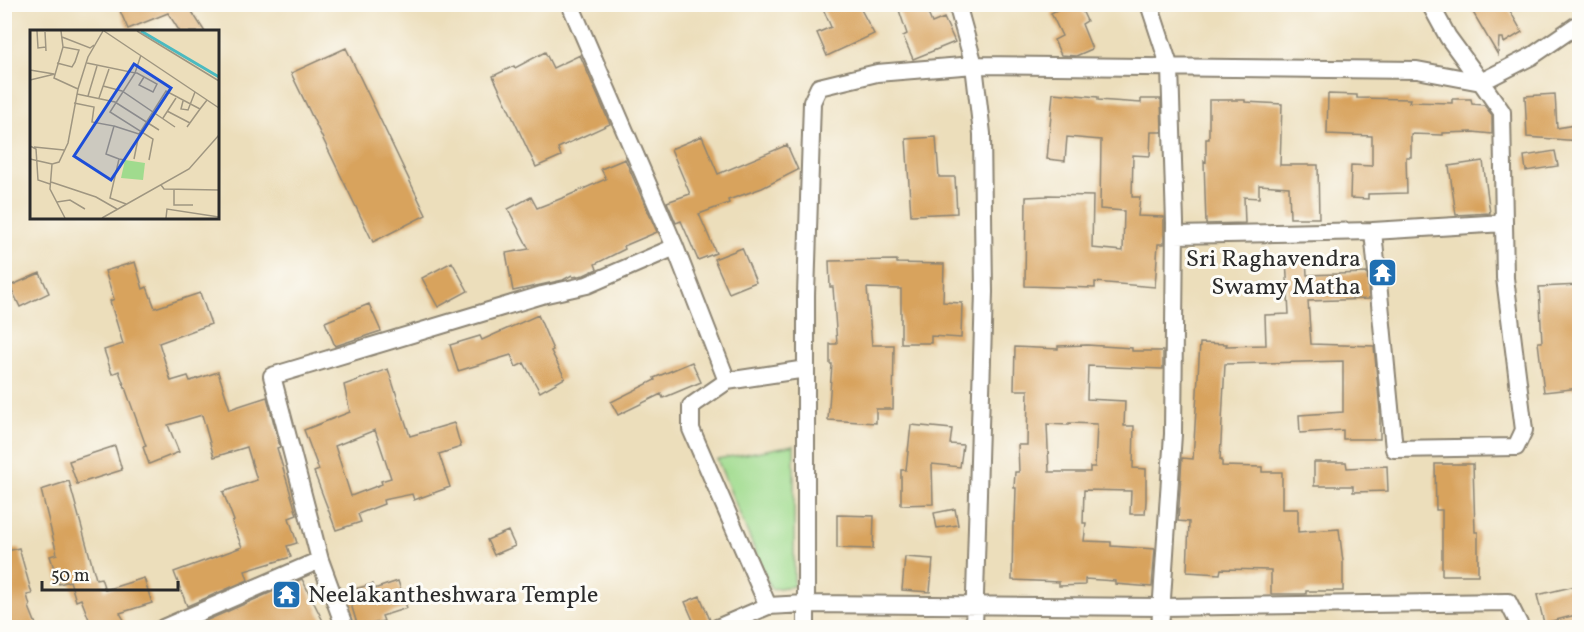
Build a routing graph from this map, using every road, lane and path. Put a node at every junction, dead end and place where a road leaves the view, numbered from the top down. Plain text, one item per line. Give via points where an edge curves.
1 (570, 4) edge
2 (957, 4) edge
3 (1149, 4) edge
4 (1430, 4) edge
5 (1580, 23) edge
6 (974, 64) junction
7 (1170, 68) junction
8 (1481, 82) junction
9 (1504, 223) junction
10 (1373, 231) junction
11 (1174, 235) junction
12 (675, 247) junction
13 (806, 369) junction
14 (727, 381) junction
15 (320, 561) junction
16 (805, 604) junction
17 (768, 606) junction
18 (975, 606) junction
19 (1162, 607) junction
20 (163, 627) edge
21 (345, 627) edge
22 (717, 627) edge
23 (806, 627) edge
24 (974, 627) edge
25 (1160, 627) edge
26 (1521, 627) edge

1 - 12 street
2 - 6 street
3 - 7 street
4 - 8 street
5 - 8 street via 1532,56
6 - 7 street
6 - 13 street via 877,73 819,87 812,102
6 - 18 street via 982,134 984,292
7 - 8 street via 1417,70
7 - 11 street
8 - 9 street via 1502,112
9 - 10 street
9 - 10 street via 1505,279 1524,430 1516,447 1394,449
10 - 11 street
11 - 19 street via 1173,434
12 - 14 street
12 - 15 street via 587,285 272,376
13 - 14 street
13 - 16 street
14 - 17 street via 691,406 691,429
15 - 20 street
15 - 21 street
16 - 17 street
16 - 18 street
16 - 23 street
17 - 22 street
18 - 19 street
18 - 24 street
19 - 25 street
19 - 26 street via 1508,602

